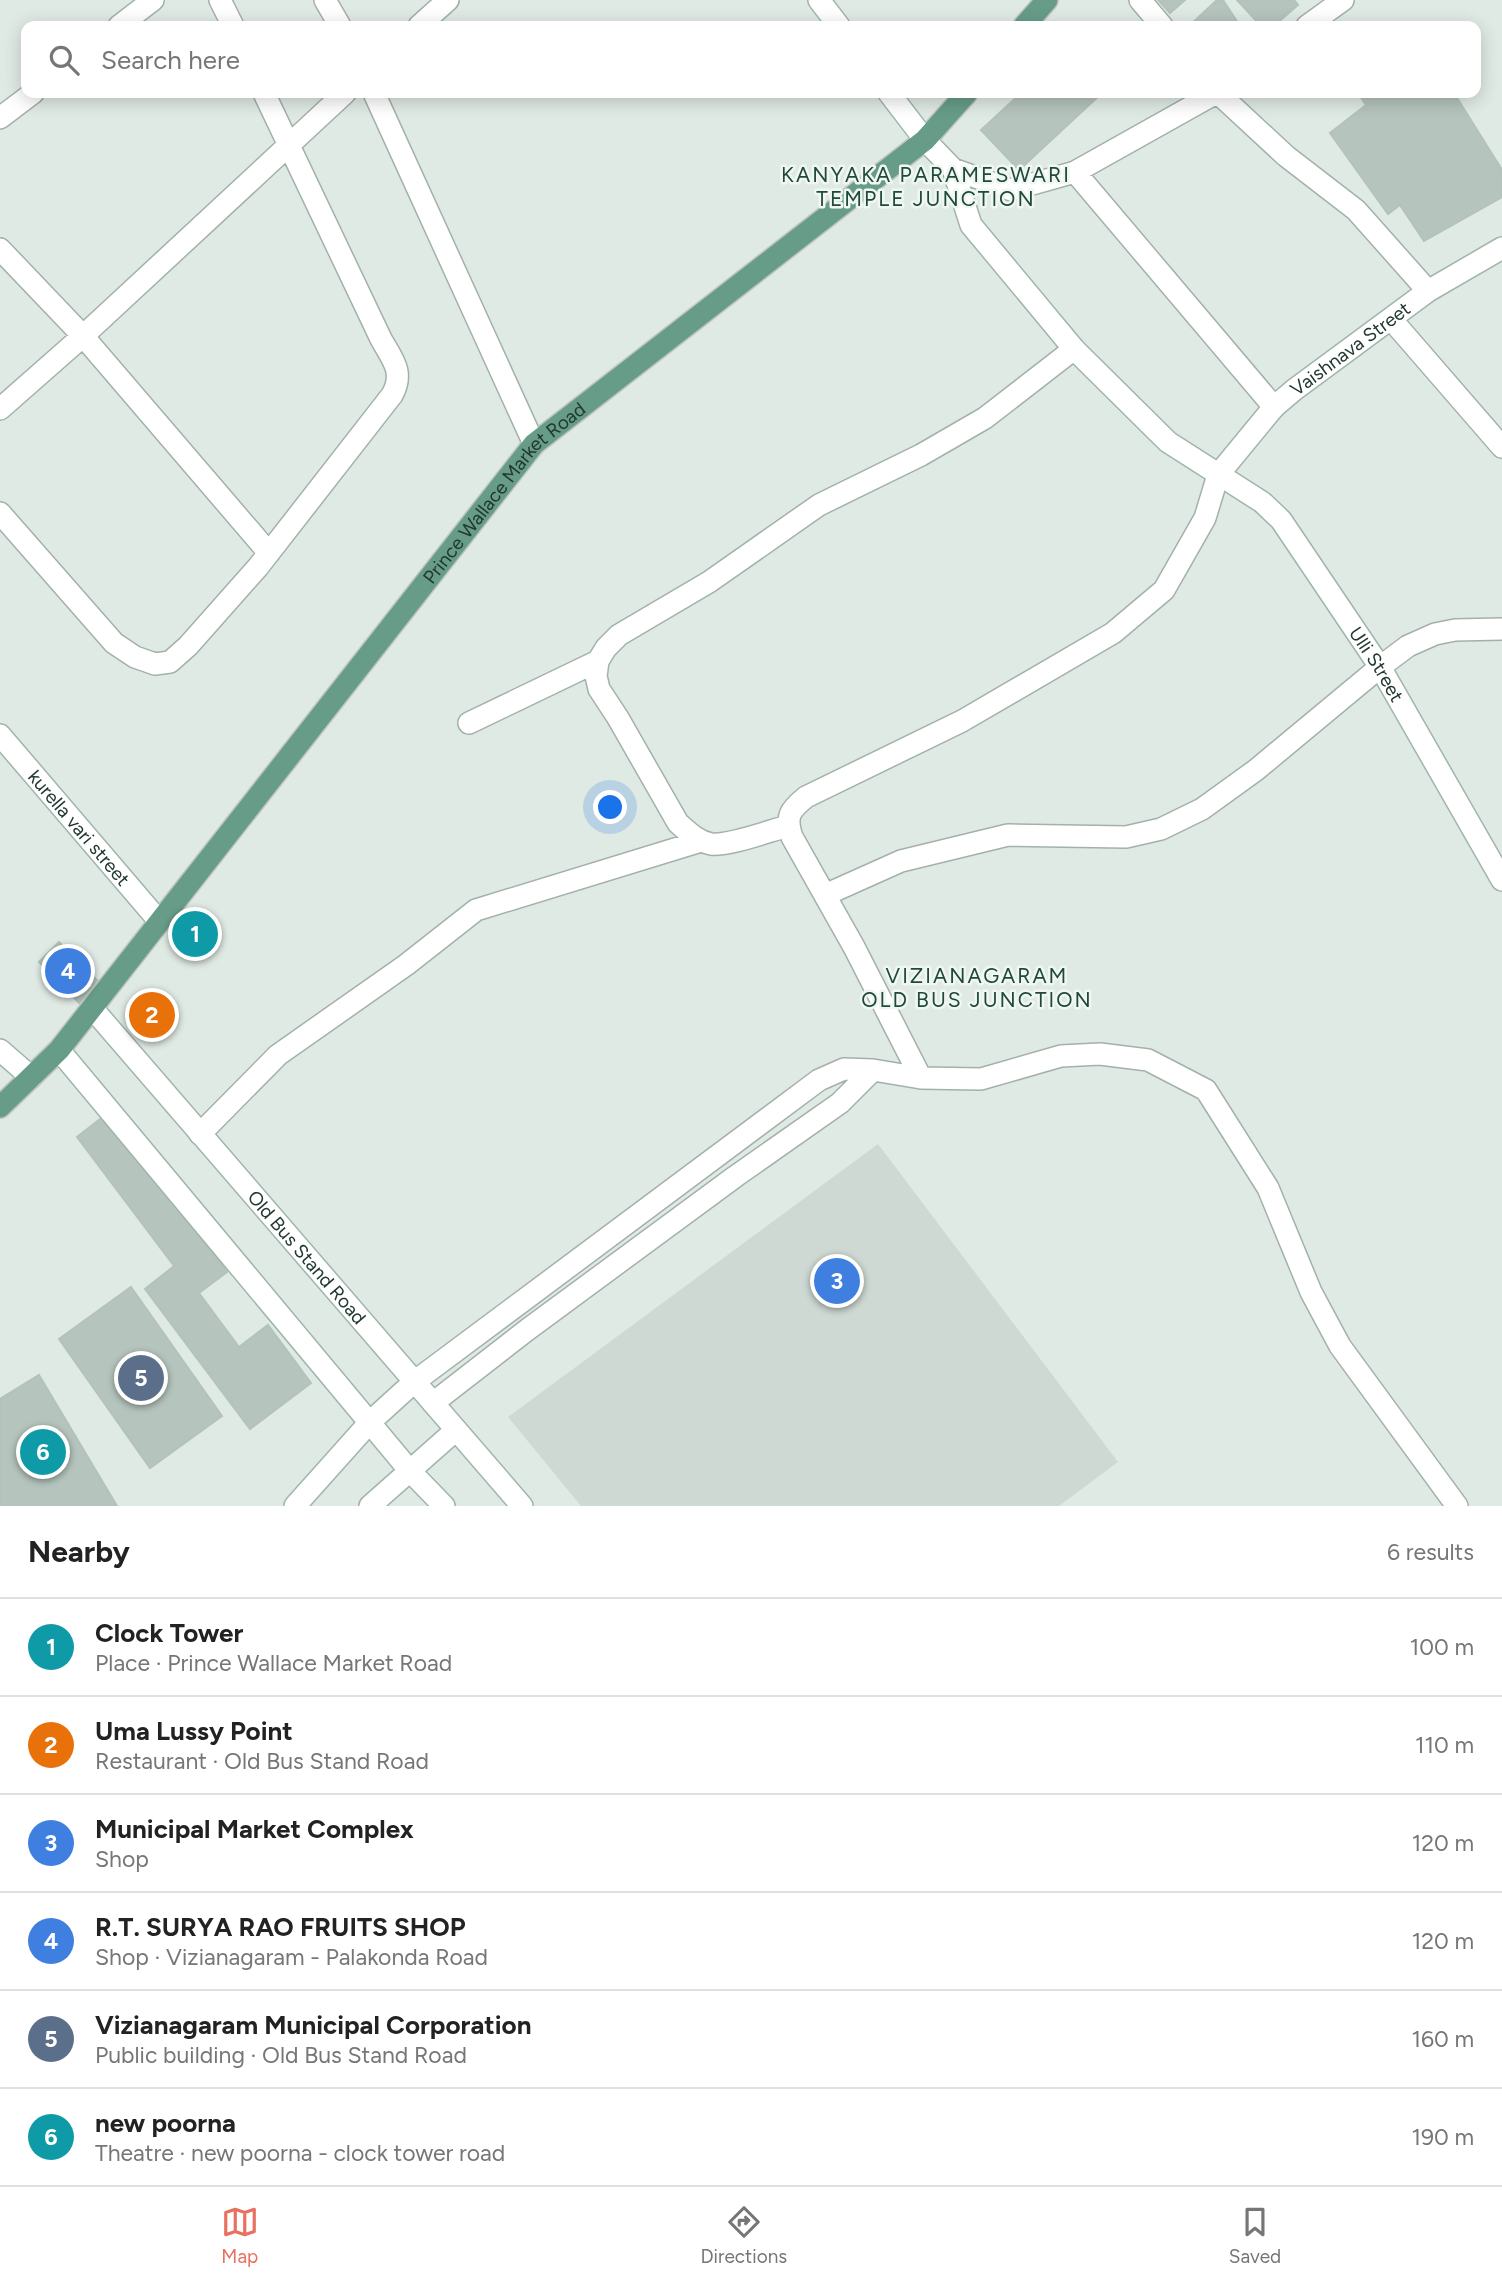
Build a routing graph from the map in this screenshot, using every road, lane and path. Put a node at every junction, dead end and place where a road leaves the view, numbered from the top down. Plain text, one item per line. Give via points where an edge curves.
1 (153, 0) edge
2 (220, 0) edge
3 (325, 0) edge
4 (448, 0) edge
5 (819, 0) edge
6 (1047, 0) edge
7 (1140, 0) edge
8 (1343, 0) edge
9 (126, 21) edge
10 (230, 21) edge
11 (337, 21) edge
12 (425, 21) edge
13 (835, 21) edge
14 (1028, 21) edge
15 (1158, 21) edge
16 (1314, 21) edge
17 (26, 98) edge
18 (266, 98) edge
19 (339, 98) edge
20 (376, 98) edge
21 (893, 98) edge
22 (963, 98) edge
23 (1208, 98) edge
24 (1222, 98) edge
25 (0, 118) edge
26 (925, 140) junction
27 (288, 144) junction
28 (953, 169) junction
29 (1075, 172) junction
30 (1502, 248) edge
31 (0, 249) edge
32 (1428, 291) junction
33 (1391, 319) junction
34 (83, 335) junction
35 (1074, 349) junction
36 (1274, 407) junction
37 (0, 409) edge
38 (534, 444) junction
39 (1502, 447) edge
40 (1218, 475) junction
41 (0, 513) edge
42 (269, 553) junction
43 (1502, 629) edge
44 (598, 661) junction
45 (1380, 667) junction
46 (469, 723) dead end
47 (0, 735) edge
48 (788, 826) junction
49 (701, 841) junction
50 (1502, 880) edge
51 (825, 895) junction
52 (159, 921) junction
53 (92, 1008) junction
54 (0, 1050) edge
55 (59, 1050) junction
56 (873, 1070) junction
57 (31, 1077) junction
58 (921, 1078) junction
59 (0, 1107) edge
60 (200, 1134) junction
61 (414, 1382) junction
62 (433, 1403) junction
63 (370, 1422) junction
64 (456, 1430) junction
65 (410, 1471) junction
66 (295, 1506) edge
67 (370, 1506) edge
68 (443, 1506) edge
69 (523, 1506) edge
70 (1457, 1506) edge

1 - 9 street
2 - 10 street
3 - 11 street
4 - 12 street
5 - 13 street
6 - 14 main road
7 - 15 street
8 - 16 street
17 - 25 street
18 - 27 street
19 - 27 street
20 - 38 street
21 - 26 street
22 - 26 main road, Prince Wallace Market Road
23 - 29 street
24 - 32 street via 1286,156 1356,210
26 - 28 street
26 - 38 main road, Prince Wallace Market Road
27 - 34 street
27 - 42 street via 399,377 386,404
28 - 29 street via 1011,190
28 - 35 street, Ulli Street via 971,225
29 - 36 street
30 - 32 street, Vaishnava Street
31 - 34 street
32 - 33 street, Vaishnava Street
33 - 36 street, Vaishnava Street
33 - 39 street
34 - 37 street
34 - 42 street
35 - 40 street, Ulli Street via 1168,442
35 - 44 street via 985,418 818,505 709,582 619,635
36 - 40 street, Vaishnava Street
38 - 52 main road, Prince Wallace Market Road
40 - 45 street, Ulli Street via 1262,502 1281,520
40 - 48 street via 1205,518 1164,590 1113,633 962,721 806,797 794,807
41 - 42 street via 114,643 156,664 170,662 188,646
43 - 45 street via 1435,634 1408,646
44 - 46 street
44 - 49 street via 599,689 678,823
45 - 50 street, Ulli Street
45 - 51 street via 1256,770 1202,809 1161,829 1126,837 1008,835 901,861
47 - 52 street, kurella vari street
48 - 49 street via 722,844
48 - 51 street
49 - 60 street via 475,909 406,965 278,1055
51 - 58 street
52 - 53 main road, Prince Wallace Market Road
53 - 55 main road, Prince Wallace Market Road
53 - 60 street, Old Bus Stand Road
54 - 57 street
55 - 57 main road, Prince Wallace Market Road
55 - 63 street
56 - 58 street
56 - 61 street via 844,1069 820,1080
56 - 62 street via 840,1103
57 - 59 main road, Prince Wallace Market Road
58 - 70 street via 981,1079 1061,1056 1100,1054 1148,1060 1206,1090 1268,1188 1311,1292 1340,1346
60 - 61 street, Old Bus Stand Road
61 - 62 street, Old Bus Stand Road
61 - 63 street
62 - 64 street, Old Bus Stand Road
63 - 65 street
63 - 66 street
64 - 65 street
64 - 69 street, Old Bus Stand Road
65 - 67 street
65 - 68 street

